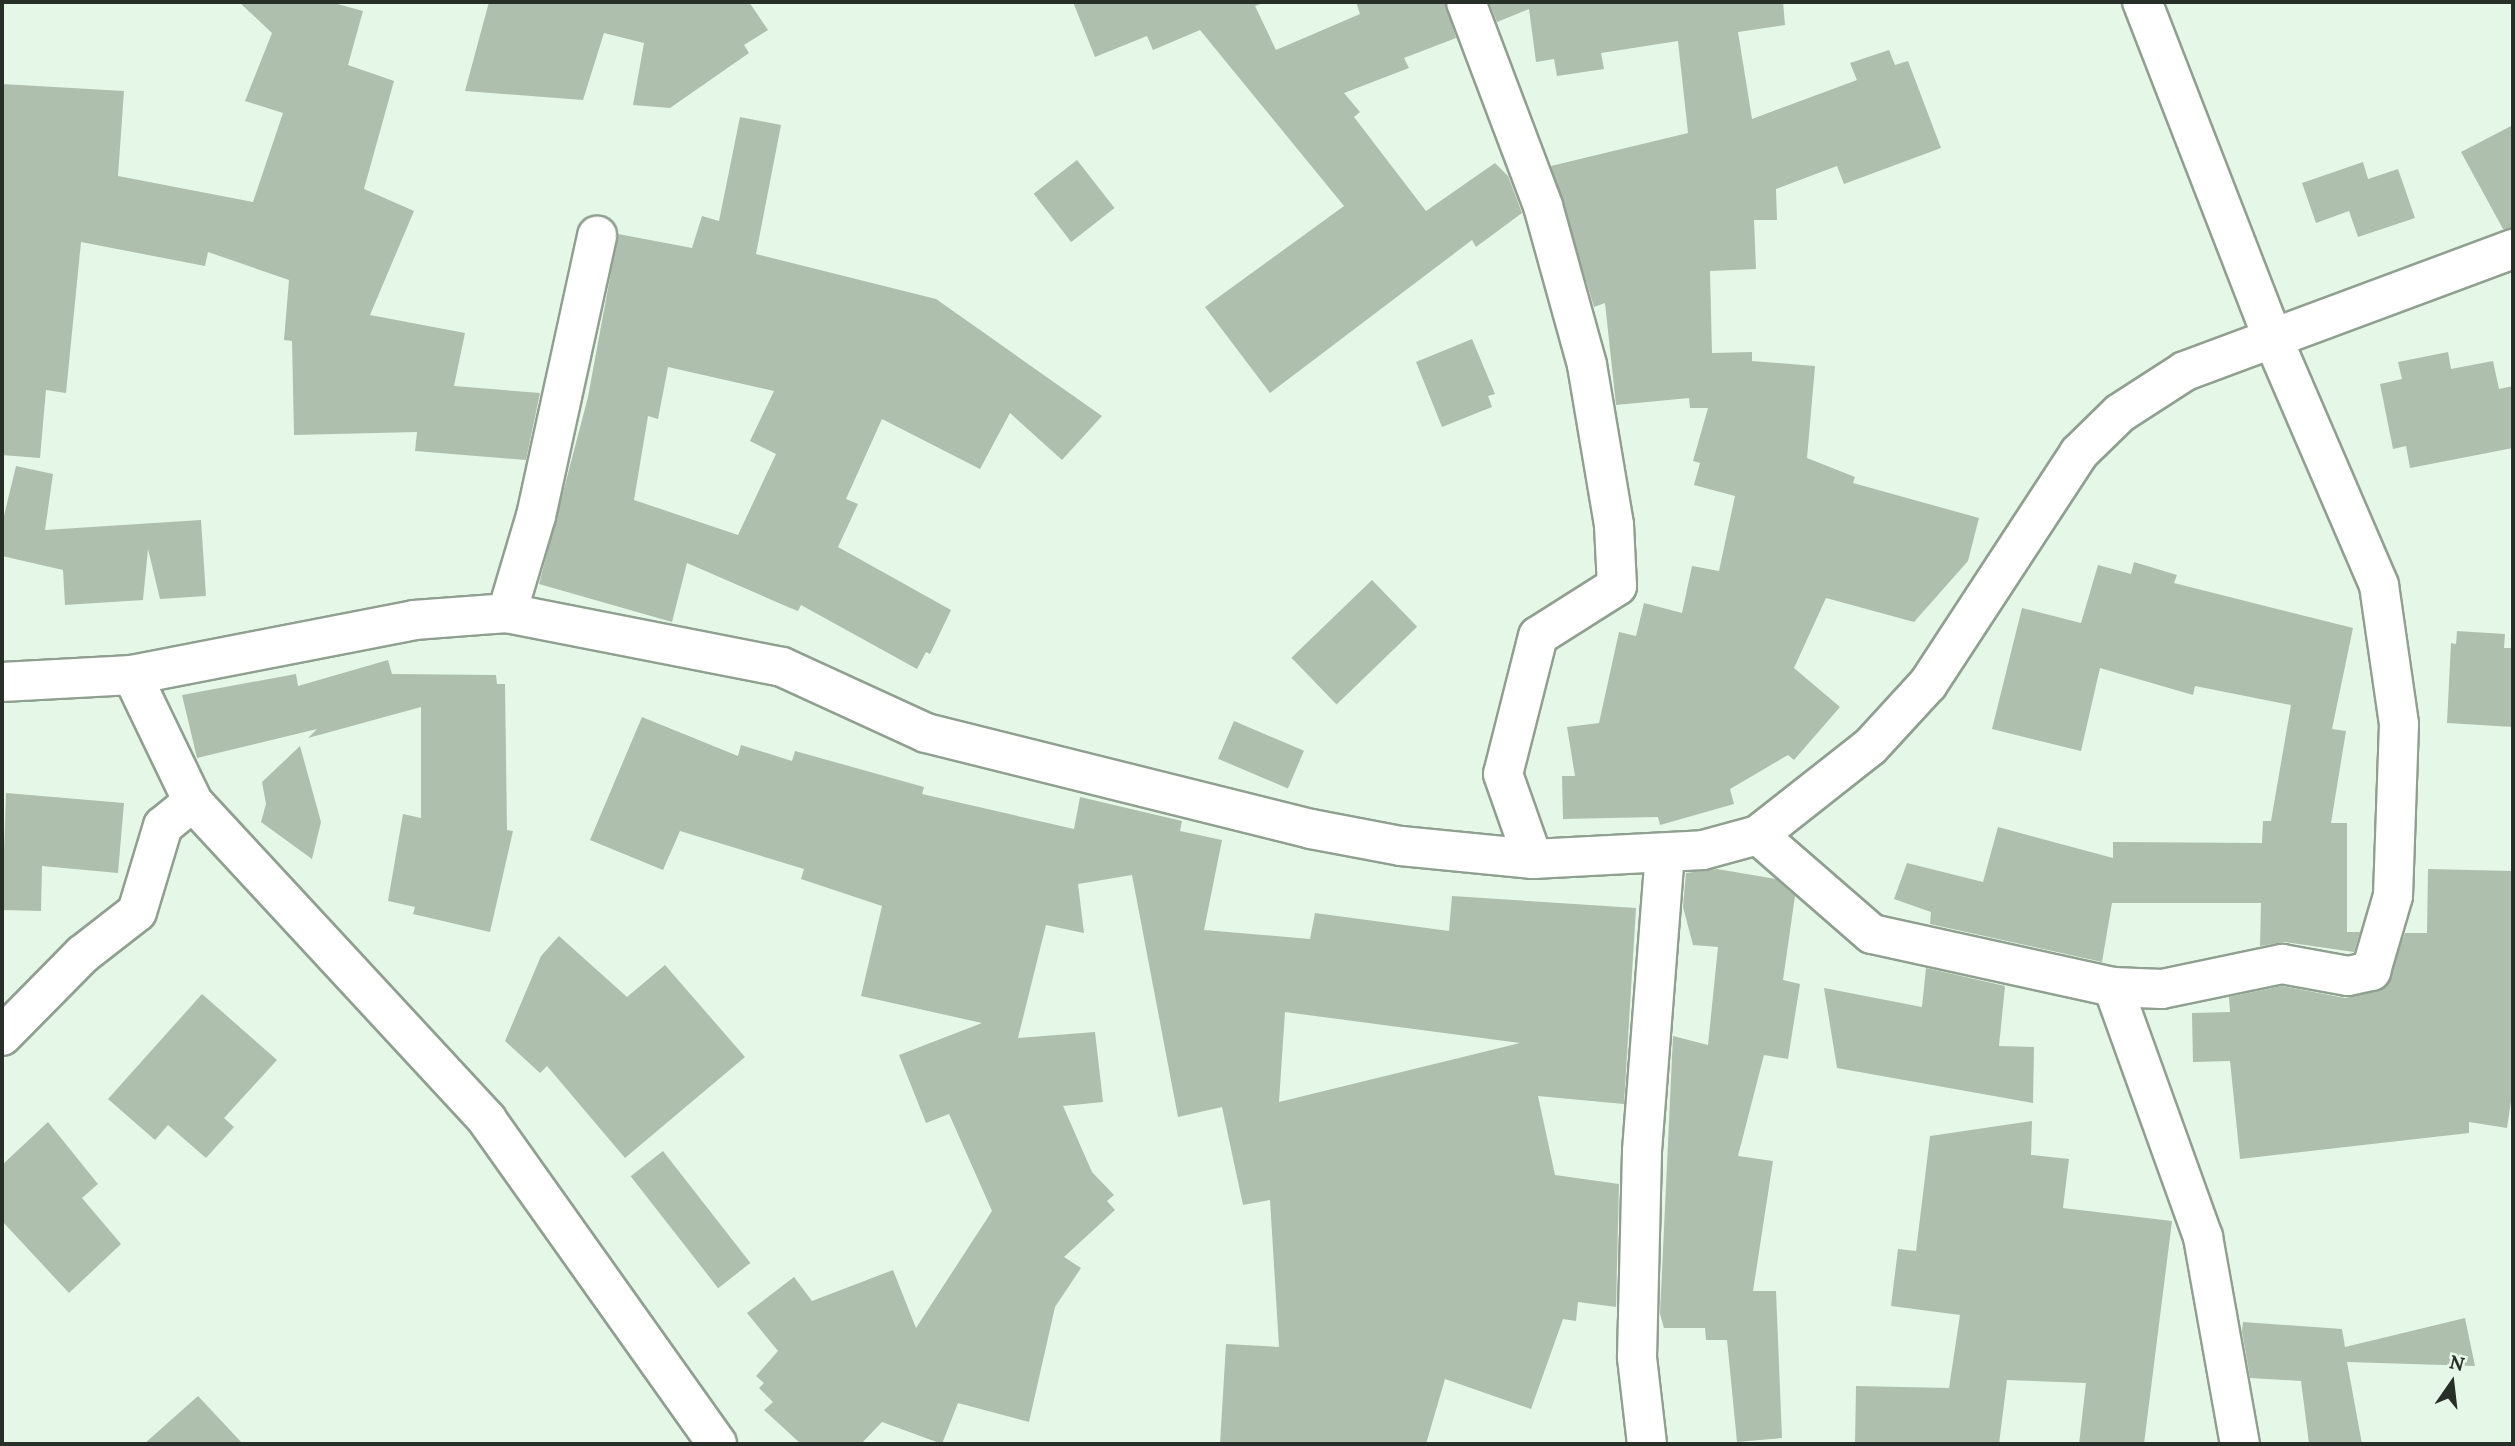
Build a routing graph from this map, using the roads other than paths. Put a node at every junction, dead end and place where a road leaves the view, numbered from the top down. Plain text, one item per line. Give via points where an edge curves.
1 (1466, 2) edge
2 (2142, 2) edge
3 (597, 236) dead end
4 (2513, 249) edge
5 (2273, 339) junction
6 (507, 613) junction
7 (132, 675) junction
8 (2, 682) edge
9 (193, 802) junction
10 (1758, 835) junction
11 (1665, 855) junction
12 (1533, 859) junction
13 (2113, 987) junction
14 (2, 1037) edge
15 (717, 1444) edge
16 (1647, 1444) edge
17 (2240, 1444) edge

1 - 12 street via 1543,206 1587,365 1614,525 1617,586 1538,636 1503,774
2 - 5 street
3 - 6 street via 536,516
4 - 5 street
5 - 10 street via 2185,371 2120,413 2079,453 1928,684 1870,747
5 - 13 street via 2379,585 2399,724 2393,896 2371,971 2348,976 2282,964 2162,989
6 - 7 street via 414,620
6 - 12 street via 782,667 926,733 1311,829 1401,846
7 - 8 street
7 - 9 street
9 - 14 street via 163,826 137,912 83,954
9 - 15 street via 487,1120
10 - 11 street
10 - 13 street via 1872,934
11 - 12 street
11 - 16 street via 1642,1151 1637,1357
13 - 17 street via 2203,1237

